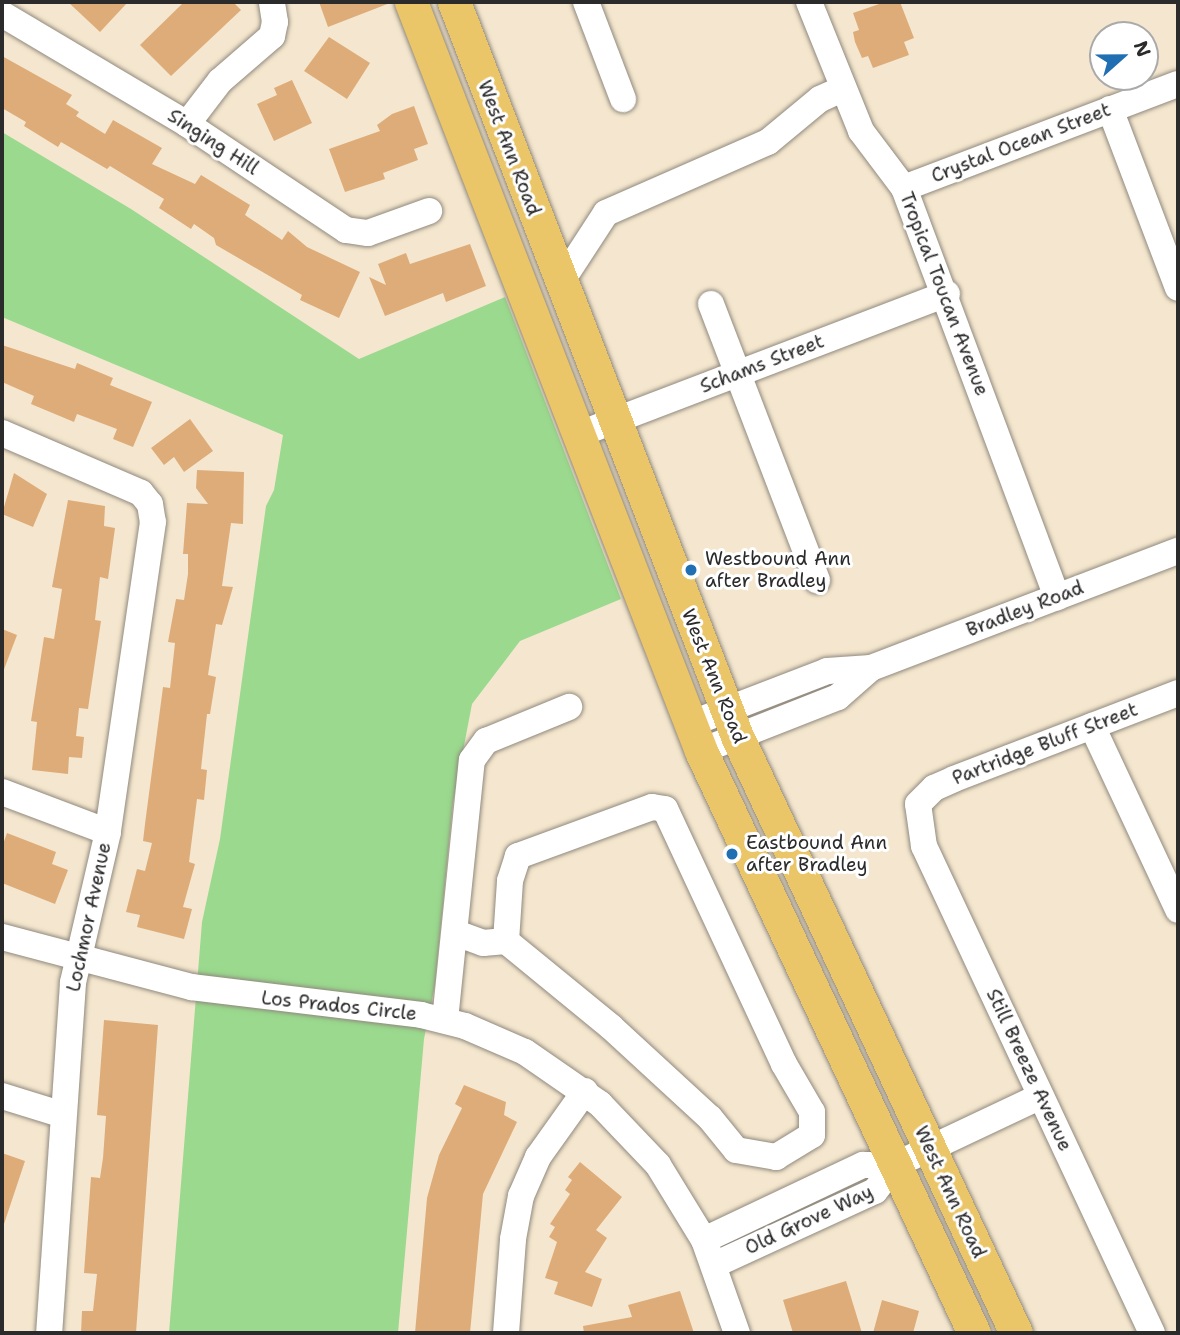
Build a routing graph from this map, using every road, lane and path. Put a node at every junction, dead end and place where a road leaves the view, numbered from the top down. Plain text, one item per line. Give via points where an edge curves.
1 (272, 2) edge
2 (411, 2) edge
3 (454, 2) edge
4 (586, 2) edge
5 (809, 2) edge
6 (13, 12) edge
7 (1178, 84) edge
8 (842, 89) junction
9 (623, 99) dead end
10 (1110, 109) junction
11 (187, 124) junction
12 (904, 188) junction
13 (429, 211) dead end
14 (561, 282) junction
15 (1178, 288) edge
16 (947, 295) junction
17 (711, 304) dead end
18 (738, 373) junction
19 (614, 421) junction
20 (2, 433) edge
21 (577, 435) junction
22 (1178, 551) edge
23 (817, 580) dead end
24 (1057, 597) junction
25 (1178, 693) edge
26 (569, 707) dead end
27 (732, 723) junction
28 (1092, 726) junction
29 (696, 738) junction
30 (2, 792) edge
31 (918, 804) joint
32 (108, 832) junction
33 (1178, 910) edge
34 (456, 933) junction
35 (2, 937) edge
36 (506, 941) junction
37 (76, 959) junction
38 (445, 1020) junction
39 (585, 1091) junction
40 (2, 1096) edge
41 (1041, 1096) junction
42 (61, 1114) junction
43 (930, 1149) junction
44 (895, 1166) junction
45 (704, 1240) junction
46 (715, 1265) junction
47 (49, 1333) edge
48 (506, 1333) edge
49 (737, 1333) edge
50 (974, 1333) edge
51 (1016, 1333) edge
52 (1152, 1333) edge

1 - 11 street via 272,36 220,80
2 - 21 main road, West Ann Road
3 - 14 main road, West Ann Road
4 - 9 street
5 - 8 street, Tropical Toucan Avenue
6 - 11 street, Singing Hill
7 - 10 street, Crystal Ocean Street
8 - 12 street, Tropical Toucan Avenue via 861,131
8 - 14 street via 820,99 768,142 606,213
10 - 12 street, Crystal Ocean Street
10 - 15 street
11 - 13 street, Singing Hill via 346,230 368,233
12 - 16 street, Tropical Toucan Avenue
14 - 19 main road, West Ann Road
16 - 18 street, Schams Street
16 - 24 street, Tropical Toucan Avenue
17 - 18 street
18 - 19 street, Schams Street
18 - 23 street
19 - 21 street, Schams Street
19 - 27 main road, West Ann Road
20 - 32 street, Lochmor Avenue via 141,493 150,504 153,522
21 - 29 main road, West Ann Road
22 - 24 street, Bradley Road
24 - 27 street, Bradley Road via 871,668 827,671
25 - 28 street, Partridge Bluff Street
26 - 34 street via 486,741 475,753
27 - 29 street, Bradley Road
27 - 43 main road, West Ann Road
28 - 31 street, Partridge Bluff Street via 934,788
28 - 33 street
29 - 44 main road, West Ann Road
30 - 32 street
31 - 41 street, Still Breeze Avenue via 924,846
32 - 37 street, Lochmor Avenue
34 - 36 street via 482,943
34 - 38 street
35 - 37 street, Los Prados Circle
36 - 36 street via 611,1027 710,1118 736,1150 776,1157 812,1135 812,1112 784,1064 665,809 652,807 518,856 510,881
37 - 38 street, Los Prados Circle via 226,993 377,1007
37 - 42 street, Lochmor Avenue
38 - 39 street, Los Prados Circle via 524,1052
39 - 45 street, Los Prados Circle via 658,1165
39 - 48 street via 538,1157 521,1196
40 - 42 street
41 - 43 street, Old Grove Way
41 - 52 street, Still Breeze Avenue
42 - 47 street, Lochmor Avenue
43 - 44 street, Old Grove Way
43 - 51 main road, West Ann Road
44 - 45 street, Old Grove Way via 863,1165
44 - 46 street, Old Grove Way via 875,1191
44 - 50 main road, West Ann Road
45 - 46 street, Los Prados Circle
46 - 49 street, Los Prados Circle

